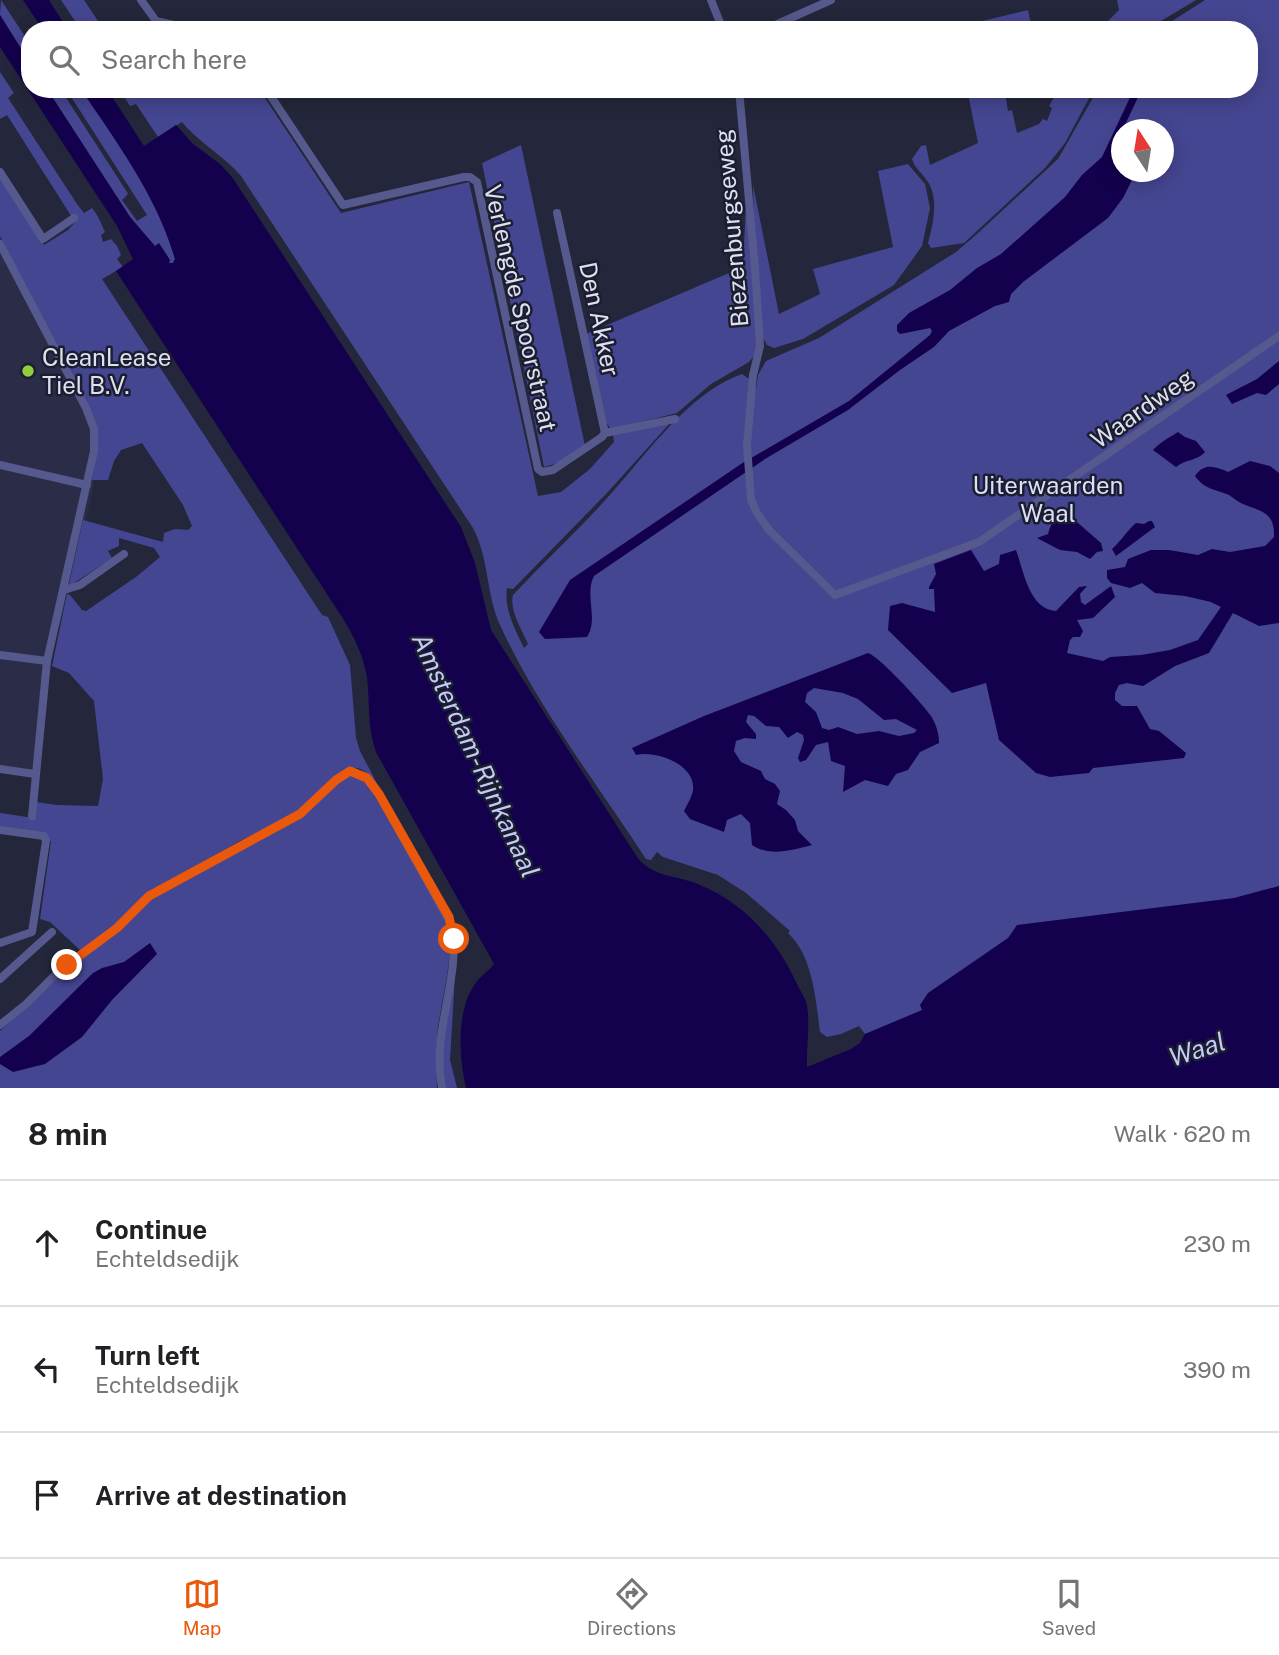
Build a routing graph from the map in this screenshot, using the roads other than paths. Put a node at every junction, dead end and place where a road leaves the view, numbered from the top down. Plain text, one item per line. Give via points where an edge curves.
1 (141, 0) edge
2 (711, 0) edge
3 (831, 0) edge
4 (156, 21) edge
5 (719, 21) edge
6 (784, 21) edge
7 (272, 98) edge
8 (740, 98) edge
9 (0, 172) edge
10 (556, 213) dead end
11 (74, 218) dead end
12 (0, 244) edge
13 (1279, 336) edge
14 (676, 419) dead end
15 (605, 433) junction
16 (0, 465) edge
17 (87, 485) junction
18 (124, 554) dead end
19 (64, 590) junction
20 (835, 595) joint
21 (0, 655) edge
22 (47, 661) junction
23 (0, 769) edge
24 (35, 774) junction
25 (32, 816) dead end
26 (0, 830) edge
27 (52, 932) dead end
28 (0, 943) edge
29 (0, 979) edge
30 (0, 1025) edge
31 (442, 1088) edge

1 - 4 street
2 - 5 street
3 - 6 street
7 - 15 street, Verlengde Spoorstraat via 343,205 464,177 477,182 536,466 542,472 553,470
8 - 20 street, Biezenburgseweg via 760,346 753,374 747,455 751,500 769,530
9 - 11 street via 43,239
10 - 15 street, Den Akker
12 - 17 street via 92,423 95,443
13 - 20 street, Waardweg via 979,542
14 - 15 street
16 - 17 street
17 - 19 street
18 - 19 street via 80,585
19 - 22 street
21 - 22 street
22 - 24 street
23 - 24 street
24 - 25 street
26 - 28 street via 46,838 32,932
27 - 29 street
30 - 31 street via 149,896 300,814 350,771 367,778 379,794 452,926 454,950 440,1034

